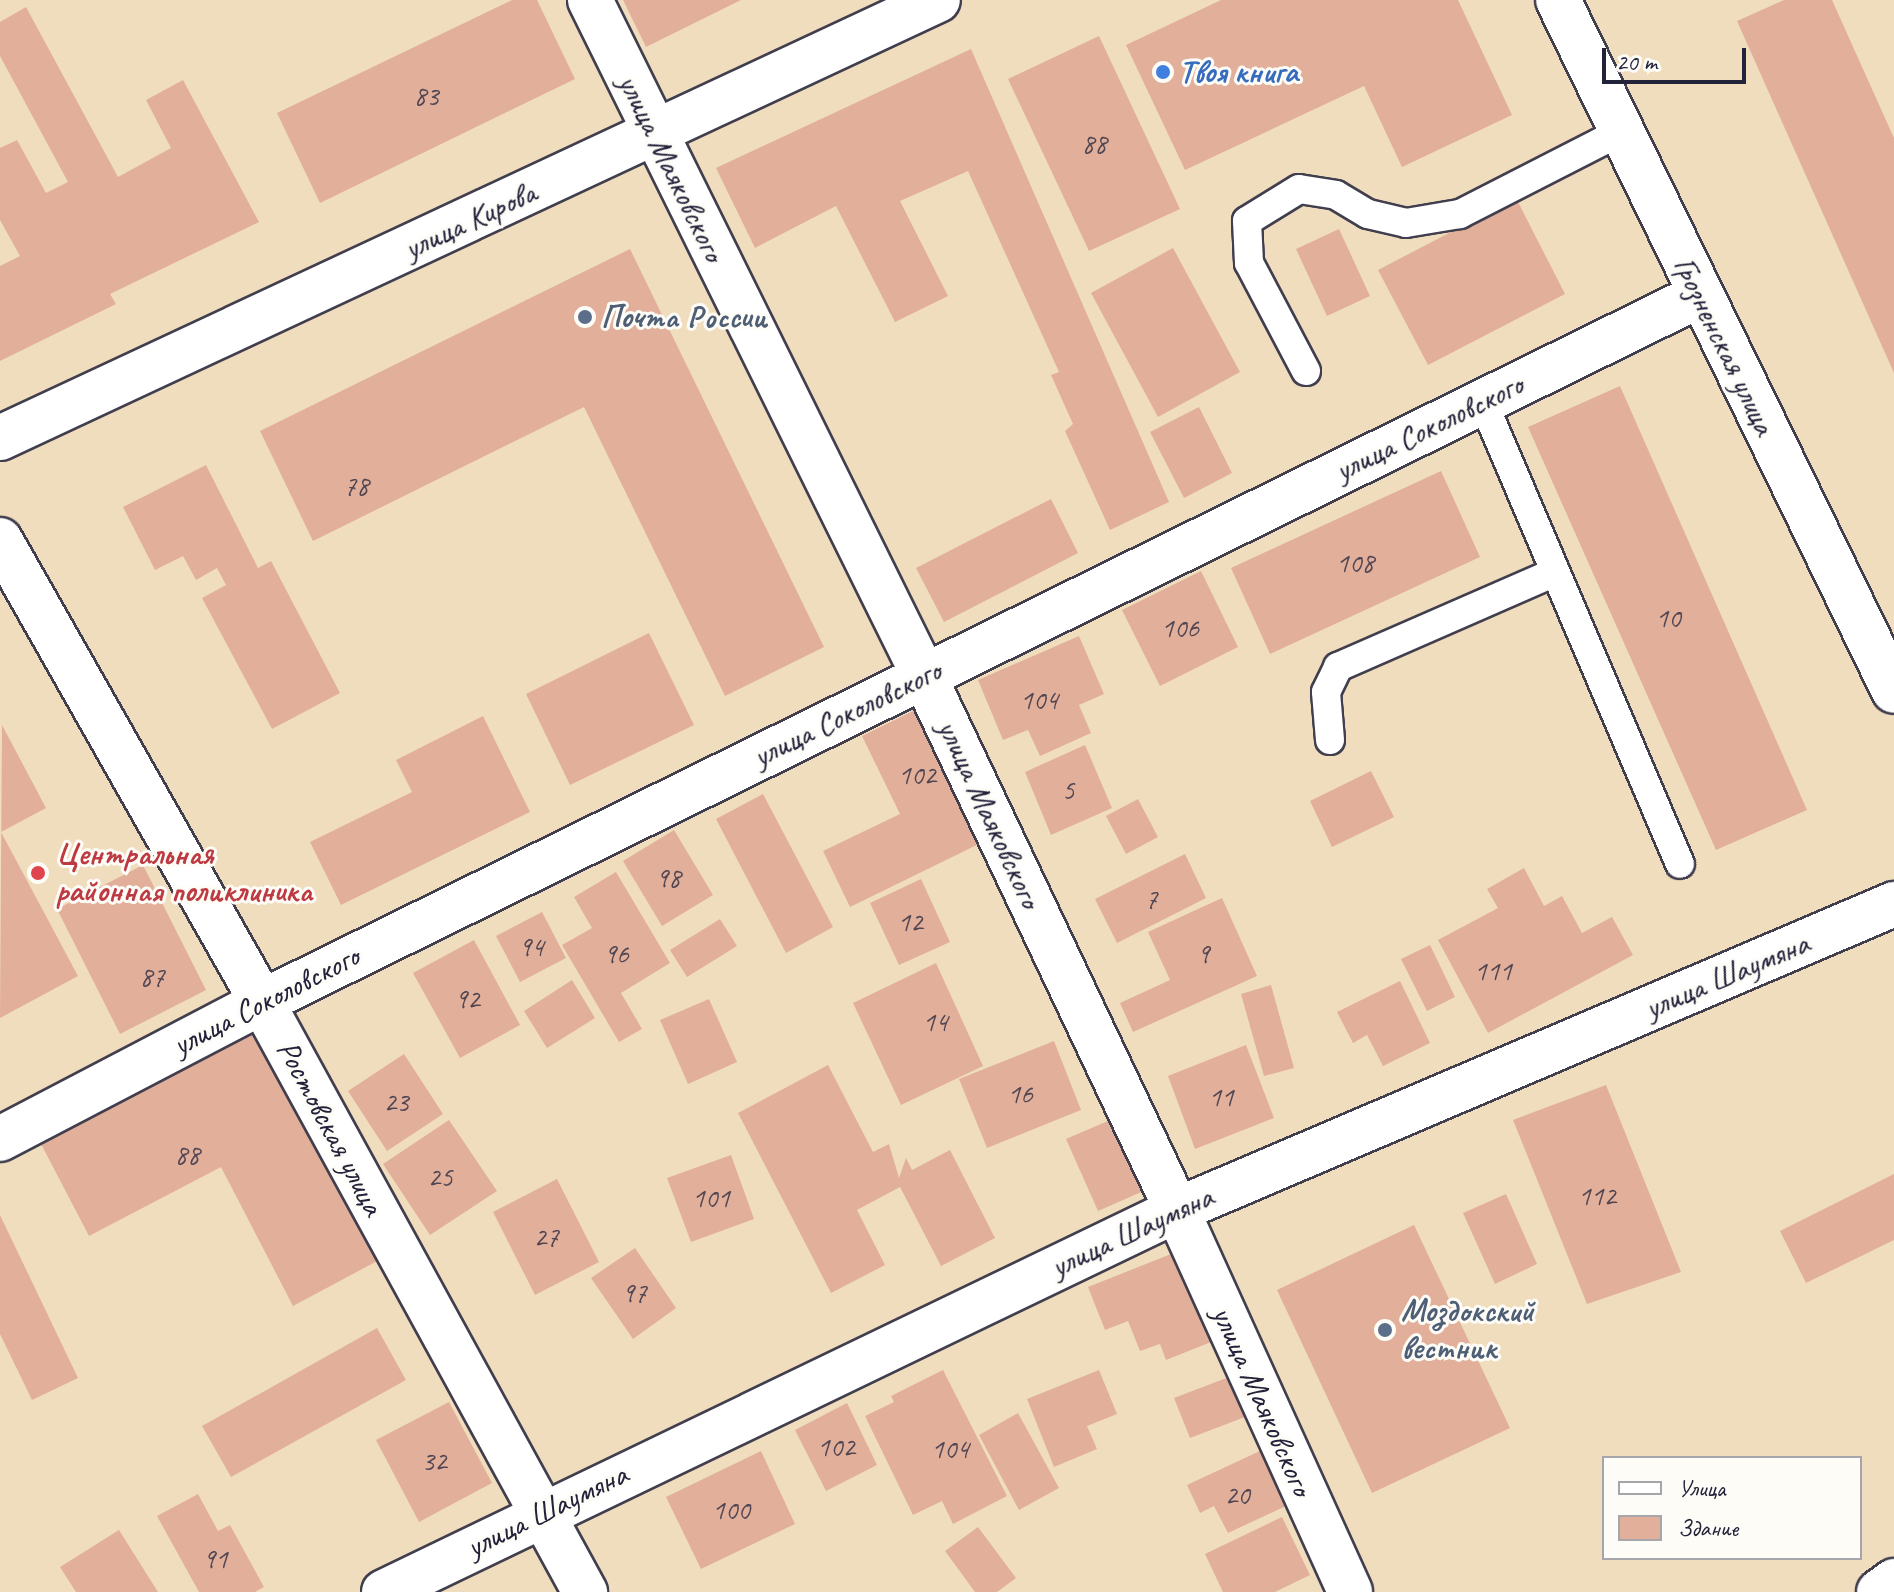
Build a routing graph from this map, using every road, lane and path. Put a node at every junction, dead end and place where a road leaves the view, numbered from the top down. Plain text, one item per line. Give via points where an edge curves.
1 (590, 0) edge
2 (938, 0) edge
3 (1558, 0) edge
4 (1620, 132) junction
5 (653, 136) junction
6 (1698, 296) junction
7 (1306, 371) dead end
8 (1483, 402) junction
9 (0, 438) edge
10 (0, 540) edge
11 (1555, 572) junction
12 (924, 676) junction
13 (1894, 691) edge
14 (1330, 740) dead end
15 (1680, 864) dead end
16 (1894, 904) edge
17 (262, 1002) junction
18 (0, 1139) edge
19 (1177, 1210) junction
20 (538, 1513) junction
21 (1894, 1581) edge
22 (384, 1592) edge
23 (585, 1592) edge
24 (1350, 1592) edge
25 (1879, 1592) edge

1 - 5 street, улица Маяковского
2 - 5 street, улица Кирова
3 - 4 street, Грозненская улица
4 - 6 street, Грозненская улица
4 - 7 lane via 1460,214 1406,223 1368,214 1336,195 1299,189 1247,221 1249,263
5 - 9 street, улица Кирова
5 - 12 street, улица Маяковского
6 - 8 street, улица Соколовского
6 - 13 street, Грозненская улица
8 - 11 lane
8 - 12 street, улица Соколовского
10 - 17 street, Ростовская улица
11 - 14 lane via 1338,667 1326,692
11 - 15 lane
12 - 17 street, улица Соколовского
12 - 19 street, улица Маяковского
16 - 19 street, улица Шаумяна
17 - 18 street, улица Соколовского
17 - 20 street, Ростовская улица
19 - 20 street, улица Шаумяна
19 - 24 street, улица Маяковского
20 - 22 street, улица Шаумяна
20 - 23 street, Ростовская улица
21 - 25 street

